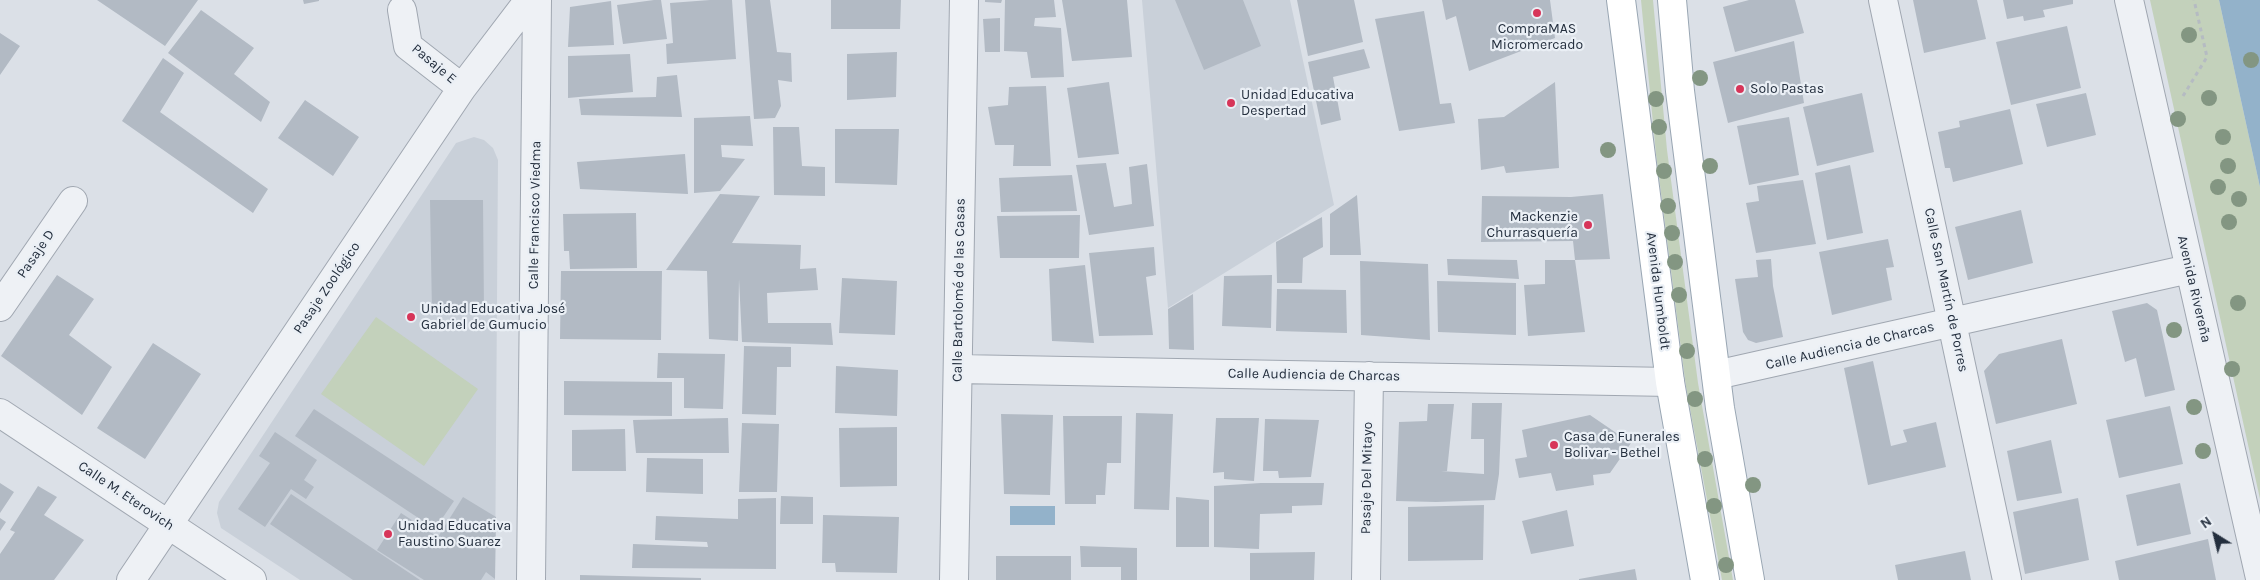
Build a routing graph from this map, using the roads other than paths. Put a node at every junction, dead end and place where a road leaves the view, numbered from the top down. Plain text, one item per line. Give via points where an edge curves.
1 (529, 0) edge
2 (538, 0) edge
3 (964, 0) edge
4 (1622, 0) edge
5 (1672, 0) edge
6 (1883, 0) edge
7 (2129, 0) edge
8 (402, 10) dead end
9 (462, 88) junction
10 (72, 201) dead end
11 (2189, 269) junction
12 (0, 307) edge
13 (1953, 322) junction
14 (958, 369) junction
15 (1716, 375) junction
16 (1369, 376) junction
17 (1670, 382) junction
18 (0, 413) edge
19 (169, 525) junction
20 (2260, 578) edge
21 (131, 580) edge
22 (252, 580) edge
23 (531, 580) edge
24 (954, 580) edge
25 (1366, 580) edge
26 (1705, 580) edge
27 (1750, 580) edge
28 (2007, 580) edge

1 - 9 street, Pasaje Zoológico
2 - 23 street, Calle Francisco Viedma
3 - 14 street, Calle Bartolomé de las Casas
4 - 17 main road, Avenida Humboldt
5 - 15 main road via 1680,90
6 - 13 street, Calle San Martín de Porres
7 - 11 street, Avenida Rivereña
8 - 9 street, Pasaje E via 408,46
9 - 19 street, Pasaje Zoológico
10 - 12 street, Pasaje D
11 - 13 street, Calle Audiencia de Charcas
11 - 20 street, Avenida Rivereña
13 - 15 street, Calle Audiencia de Charcas
13 - 28 street, Calle San Martín de Porres
14 - 16 street, Calle Audiencia de Charcas
14 - 24 street, Calle Bartolomé de las Casas
15 - 27 main road
16 - 17 street, Calle Audiencia de Charcas
16 - 25 street, Pasaje Del Mitayo
17 - 26 main road, Avenida Humboldt
18 - 19 street, Calle M. Eterovich
19 - 21 street, Pasaje Zoológico
19 - 22 street, Calle M. Eterovich

